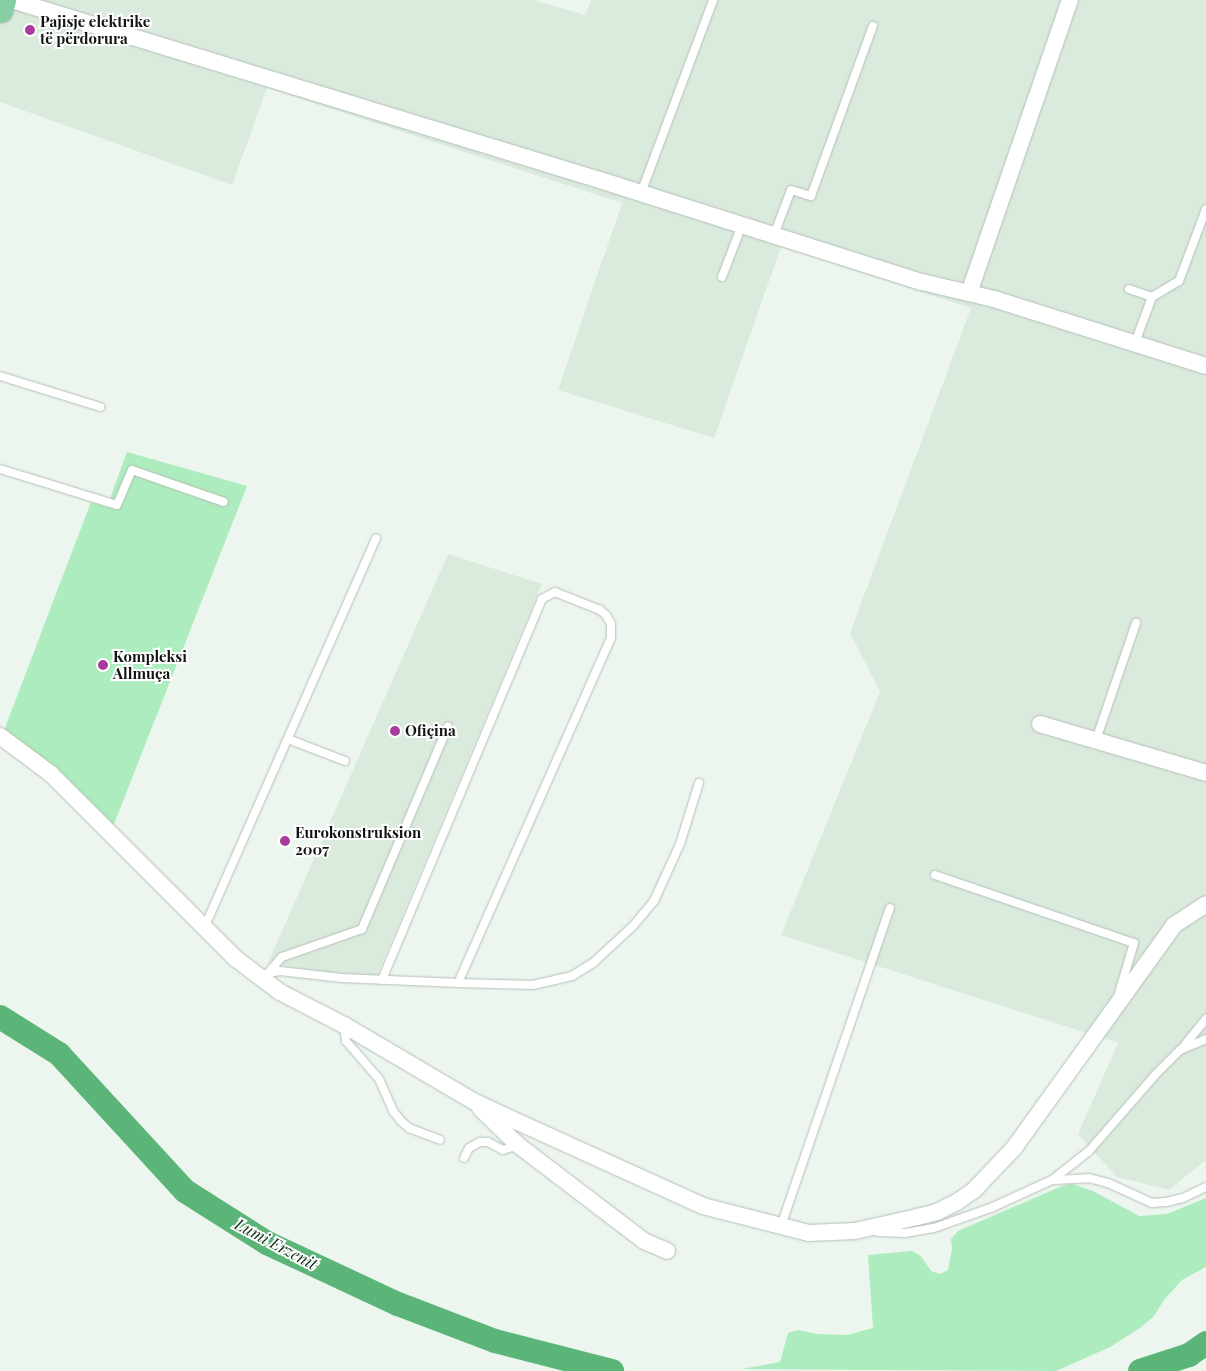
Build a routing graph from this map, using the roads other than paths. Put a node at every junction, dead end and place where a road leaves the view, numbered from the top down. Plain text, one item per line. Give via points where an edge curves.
1 (713, 0) edge
2 (1070, 0) edge
3 (11, 4) edge
4 (873, 26) dead end
5 (641, 193) junction
6 (1206, 209) edge
7 (742, 225) junction
8 (774, 234) junction
9 (722, 277) dead end
10 (1129, 289) dead end
11 (969, 293) junction
12 (1152, 297) junction
13 (1135, 343) junction
14 (1206, 366) edge
15 (0, 376) edge
16 (100, 407) dead end
17 (0, 469) edge
18 (224, 502) dead end
19 (376, 538) dead end
20 (1136, 623) dead end
21 (1040, 724) dead end
22 (448, 726) dead end
23 (0, 736) edge
24 (288, 739) junction
25 (1096, 740) junction
26 (345, 761) dead end
27 (1206, 773) edge
28 (698, 783) dead end
29 (935, 875) dead end
30 (1206, 904) edge
31 (890, 908) dead end
32 (205, 926) junction
33 (262, 975) junction
34 (382, 980) junction
35 (458, 983) junction
36 (1114, 1010) junction
37 (1206, 1019) edge
38 (344, 1025) junction
39 (1206, 1040) edge
40 (1180, 1050) junction
41 (473, 1102) junction
42 (440, 1140) dead end
43 (518, 1145) junction
44 (464, 1158) dead end
45 (1052, 1180) junction
46 (1206, 1187) edge
47 (780, 1228) junction
48 (855, 1231) junction
49 (667, 1251) dead end

1 - 5 lane
2 - 11 street
3 - 5 street
4 - 8 lane via 811,196 791,190
5 - 7 street
6 - 12 lane via 1179,281
7 - 8 street
7 - 9 lane
8 - 11 street via 922,282
10 - 12 lane
11 - 13 street
12 - 13 lane
13 - 14 street
15 - 16 lane
17 - 18 lane via 117,505 132,470
19 - 24 lane
20 - 25 lane
21 - 25 street
22 - 33 lane via 362,929 282,957
23 - 32 street via 51,774
24 - 26 lane
24 - 32 lane
25 - 27 street
28 - 35 lane via 680,844 654,901 633,926 593,963 572,976 533,985
29 - 36 lane via 1134,943
30 - 36 street via 1174,925
31 - 47 lane
32 - 33 street
33 - 34 lane via 280,971
33 - 38 street via 280,992
34 - 35 lane
34 - 35 lane via 538,605 548,594 555,592 606,615 611,638
36 - 48 street via 1014,1148 974,1190 937,1212
37 - 40 lane
38 - 41 street
38 - 42 lane via 346,1041 379,1079 401,1121 409,1128
39 - 40 lane
40 - 45 lane via 1089,1151
41 - 43 street
41 - 47 street via 703,1206
43 - 44 lane via 503,1150 488,1142 480,1142 469,1148
43 - 49 street via 644,1241
45 - 46 lane via 1089,1178 1152,1203 1183,1198
45 - 48 lane via 993,1207 934,1228 905,1233
47 - 48 street via 809,1233

